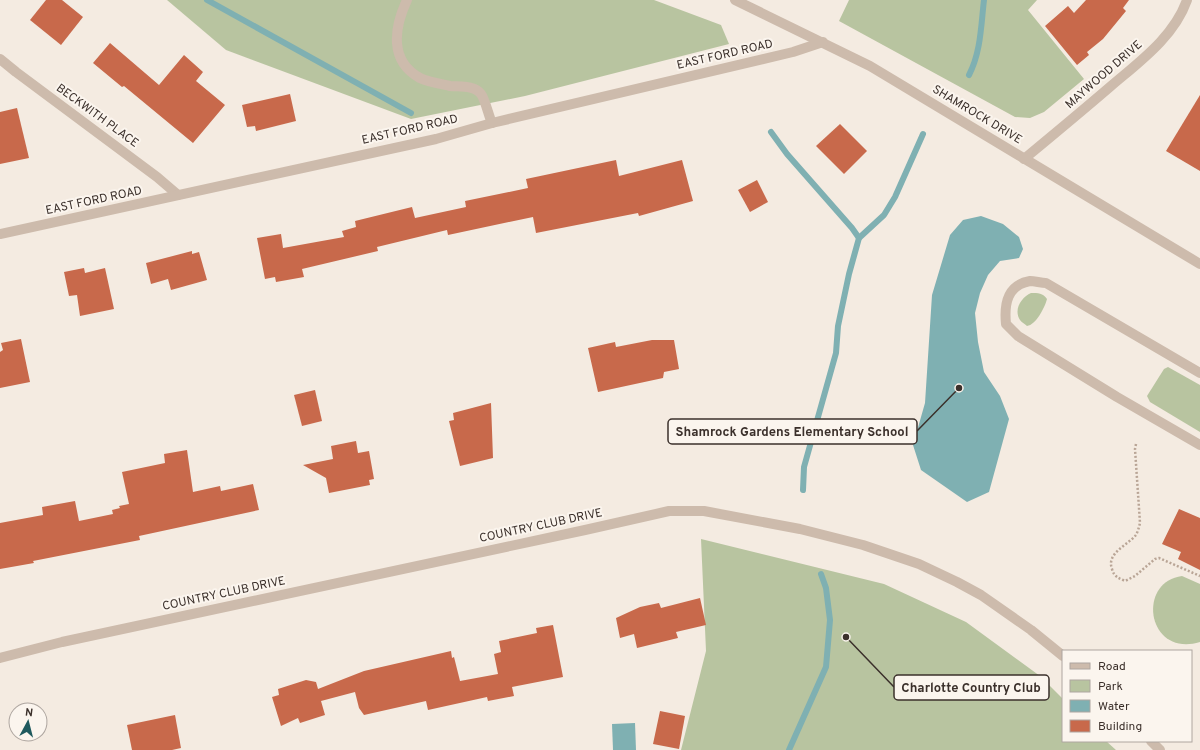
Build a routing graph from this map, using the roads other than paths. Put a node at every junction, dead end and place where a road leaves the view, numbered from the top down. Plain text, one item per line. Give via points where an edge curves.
1 (407, 0) edge
2 (735, 0) edge
3 (1187, 0) edge
4 (823, 42) junction
5 (0, 59) edge
6 (492, 123) junction
7 (1024, 159) junction
8 (178, 195) junction
9 (0, 234) edge
10 (1200, 264) edge
11 (1200, 373) edge
12 (1200, 445) edge
13 (1062, 655) edge
14 (0, 658) edge
15 (1152, 742) edge
16 (1160, 750) edge

1 - 6 street via 396,30 398,50 406,68 421,79 451,86 470,87 481,94
2 - 4 street, SHAMROCK DRIVE
3 - 7 street, MAYWOOD DRIVE via 1177,21 1153,50
4 - 6 street, EAST FORD ROAD via 793,52
4 - 7 street, SHAMROCK DRIVE via 870,66
5 - 8 street, BECKWITH PLACE
6 - 8 street, EAST FORD ROAD via 436,139
7 - 10 street, SHAMROCK DRIVE
8 - 9 street, EAST FORD ROAD
11 - 12 street via 1046,283 1030,281 1017,286 1007,298 1006,324 1018,336
13 - 14 street, COUNTRY CLUB DRIVE via 1031,630 981,596 919,564 863,545 800,529 704,511 669,510
15 - 16 street

